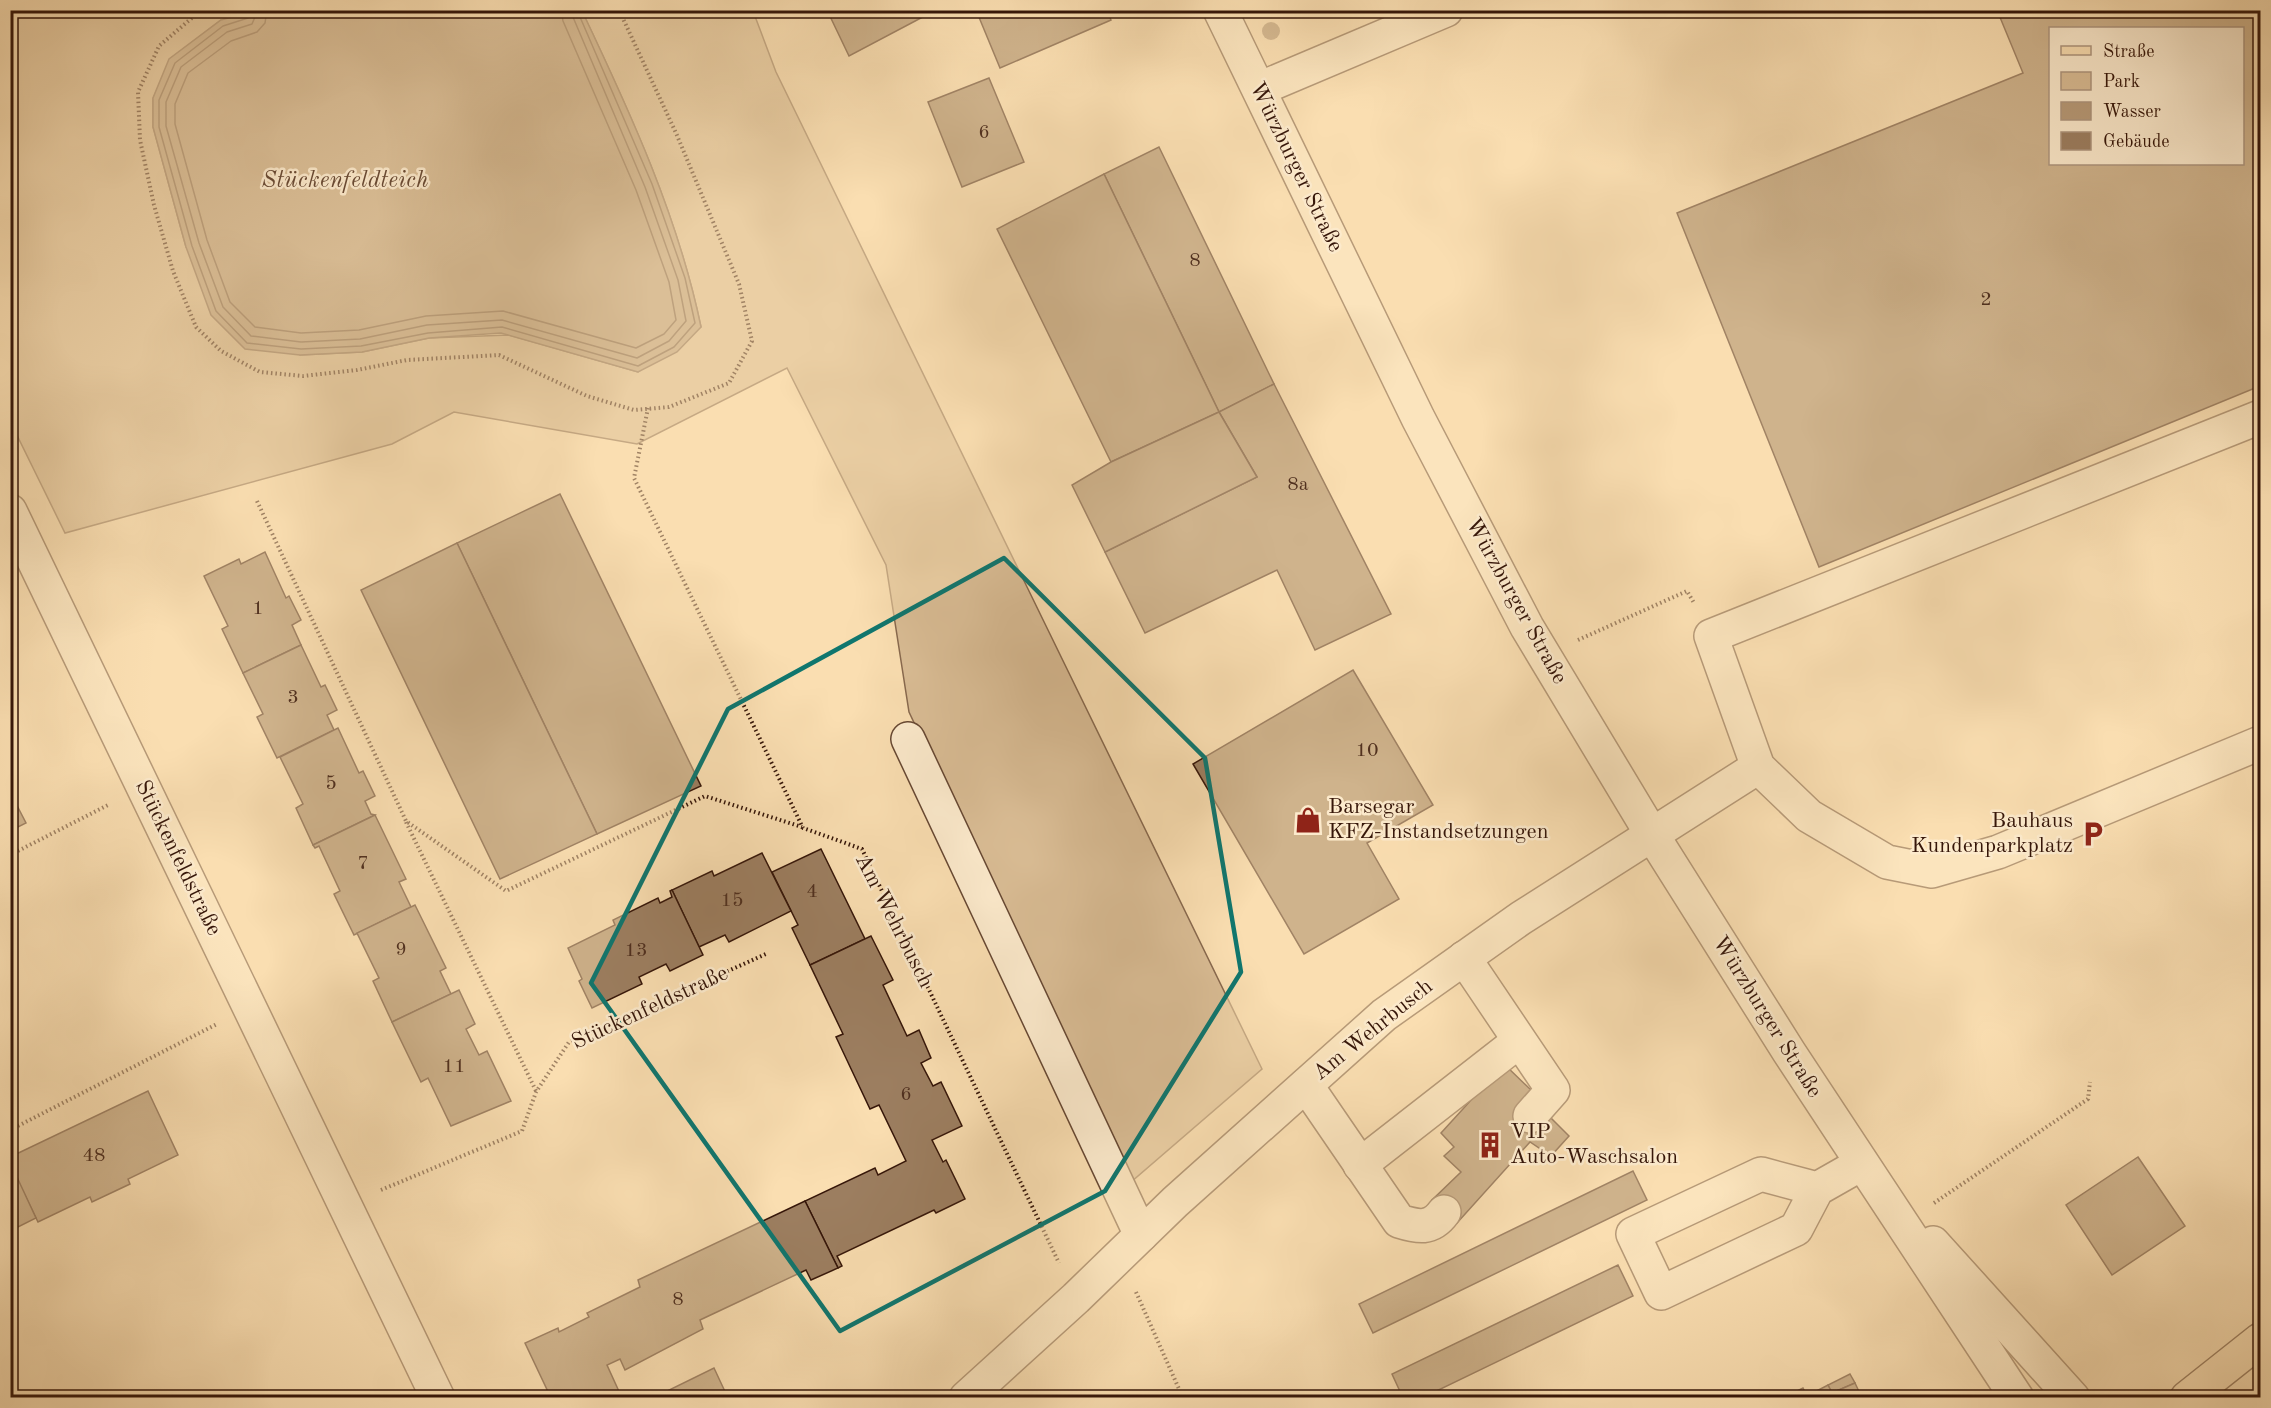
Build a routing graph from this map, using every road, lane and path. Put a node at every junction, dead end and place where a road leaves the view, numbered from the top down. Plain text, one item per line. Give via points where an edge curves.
1 (208, 10) edge
2 (619, 10) edge
3 (1220, 10) edge
4 (1446, 10) edge
5 (1258, 89) junction
6 (648, 408) junction
7 (2260, 417) edge
8 (257, 501) dead end
9 (10, 511) edge
10 (1711, 636) junction
11 (1544, 656) junction
12 (908, 739) dead end
13 (2260, 743) edge
14 (1758, 767) junction
15 (143, 787) junction
16 (406, 821) junction
17 (803, 828) junction
18 (1651, 833) junction
19 (10, 855) edge
20 (766, 954) dead end
21 (1464, 958) junction
22 (250, 1007) junction
23 (1519, 1041) junction
24 (2090, 1082) dead end
25 (1306, 1085) junction
26 (536, 1092) junction
27 (1530, 1116) dead end
28 (10, 1130) edge
29 (1861, 1164) junction
30 (1360, 1165) junction
31 (1817, 1189) junction
32 (345, 1204) junction
33 (1444, 1212) dead end
34 (1911, 1218) junction
35 (1130, 1246) junction
36 (1076, 1299) junction
37 (2260, 1340) edge
38 (438, 1398) edge
39 (966, 1398) edge
40 (1183, 1398) edge
41 (2017, 1398) edge
42 (2073, 1398) edge
43 (2187, 1398) edge

1 - 6 path via 193,17 159,46 138,92 140,140 173,271 196,327 221,351 260,372 303,376 407,360 499,355 587,396 634,410
2 - 6 path via 739,284 752,341 729,382 678,404
3 - 5 street, Würzburger Straße
4 - 5 street
5 - 11 street, Würzburger Straße via 1418,418
6 - 17 path via 634,478
7 - 10 street
8 - 16 path
9 - 15 street, Stückenfeldstraße
10 - 11 path via 1687,591
10 - 14 street
11 - 18 street, Würzburger Straße
12 - 35 street
13 - 14 street via 1998,852 1932,871 1887,861 1809,816
14 - 18 street, Am Wehrbusch
15 - 19 path
15 - 22 street, Stückenfeldstraße
16 - 17 path, Am Wehrbusch via 506,891 705,796
16 - 26 path
17 - 36 path, Am Wehrbusch via 862,849
18 - 21 street, Am Wehrbusch
18 - 29 street, Würzburger Straße
20 - 26 path, Stückenfeldstraße via 569,1042
21 - 23 street
21 - 25 street, Am Wehrbusch via 1384,1015
22 - 28 path
22 - 32 street, Stückenfeldstraße
23 - 27 street via 1553,1090
23 - 30 street
24 - 34 path via 2088,1099
25 - 30 street
25 - 35 street, Am Wehrbusch
26 - 32 path, Stückenfeldstraße via 522,1131
29 - 31 street
29 - 34 street, Würzburger Straße
29 - 41 street, Würzburger Straße
30 - 33 street via 1399,1221 1421,1228 1436,1223
31 - 31 street via 1761,1174 1633,1234 1661,1293 1797,1229
32 - 38 street, Stückenfeldstraße
34 - 42 street, Würzburger Straße
35 - 36 street, Am Wehrbusch
35 - 40 path
36 - 39 street, Am Wehrbusch
37 - 43 main road

